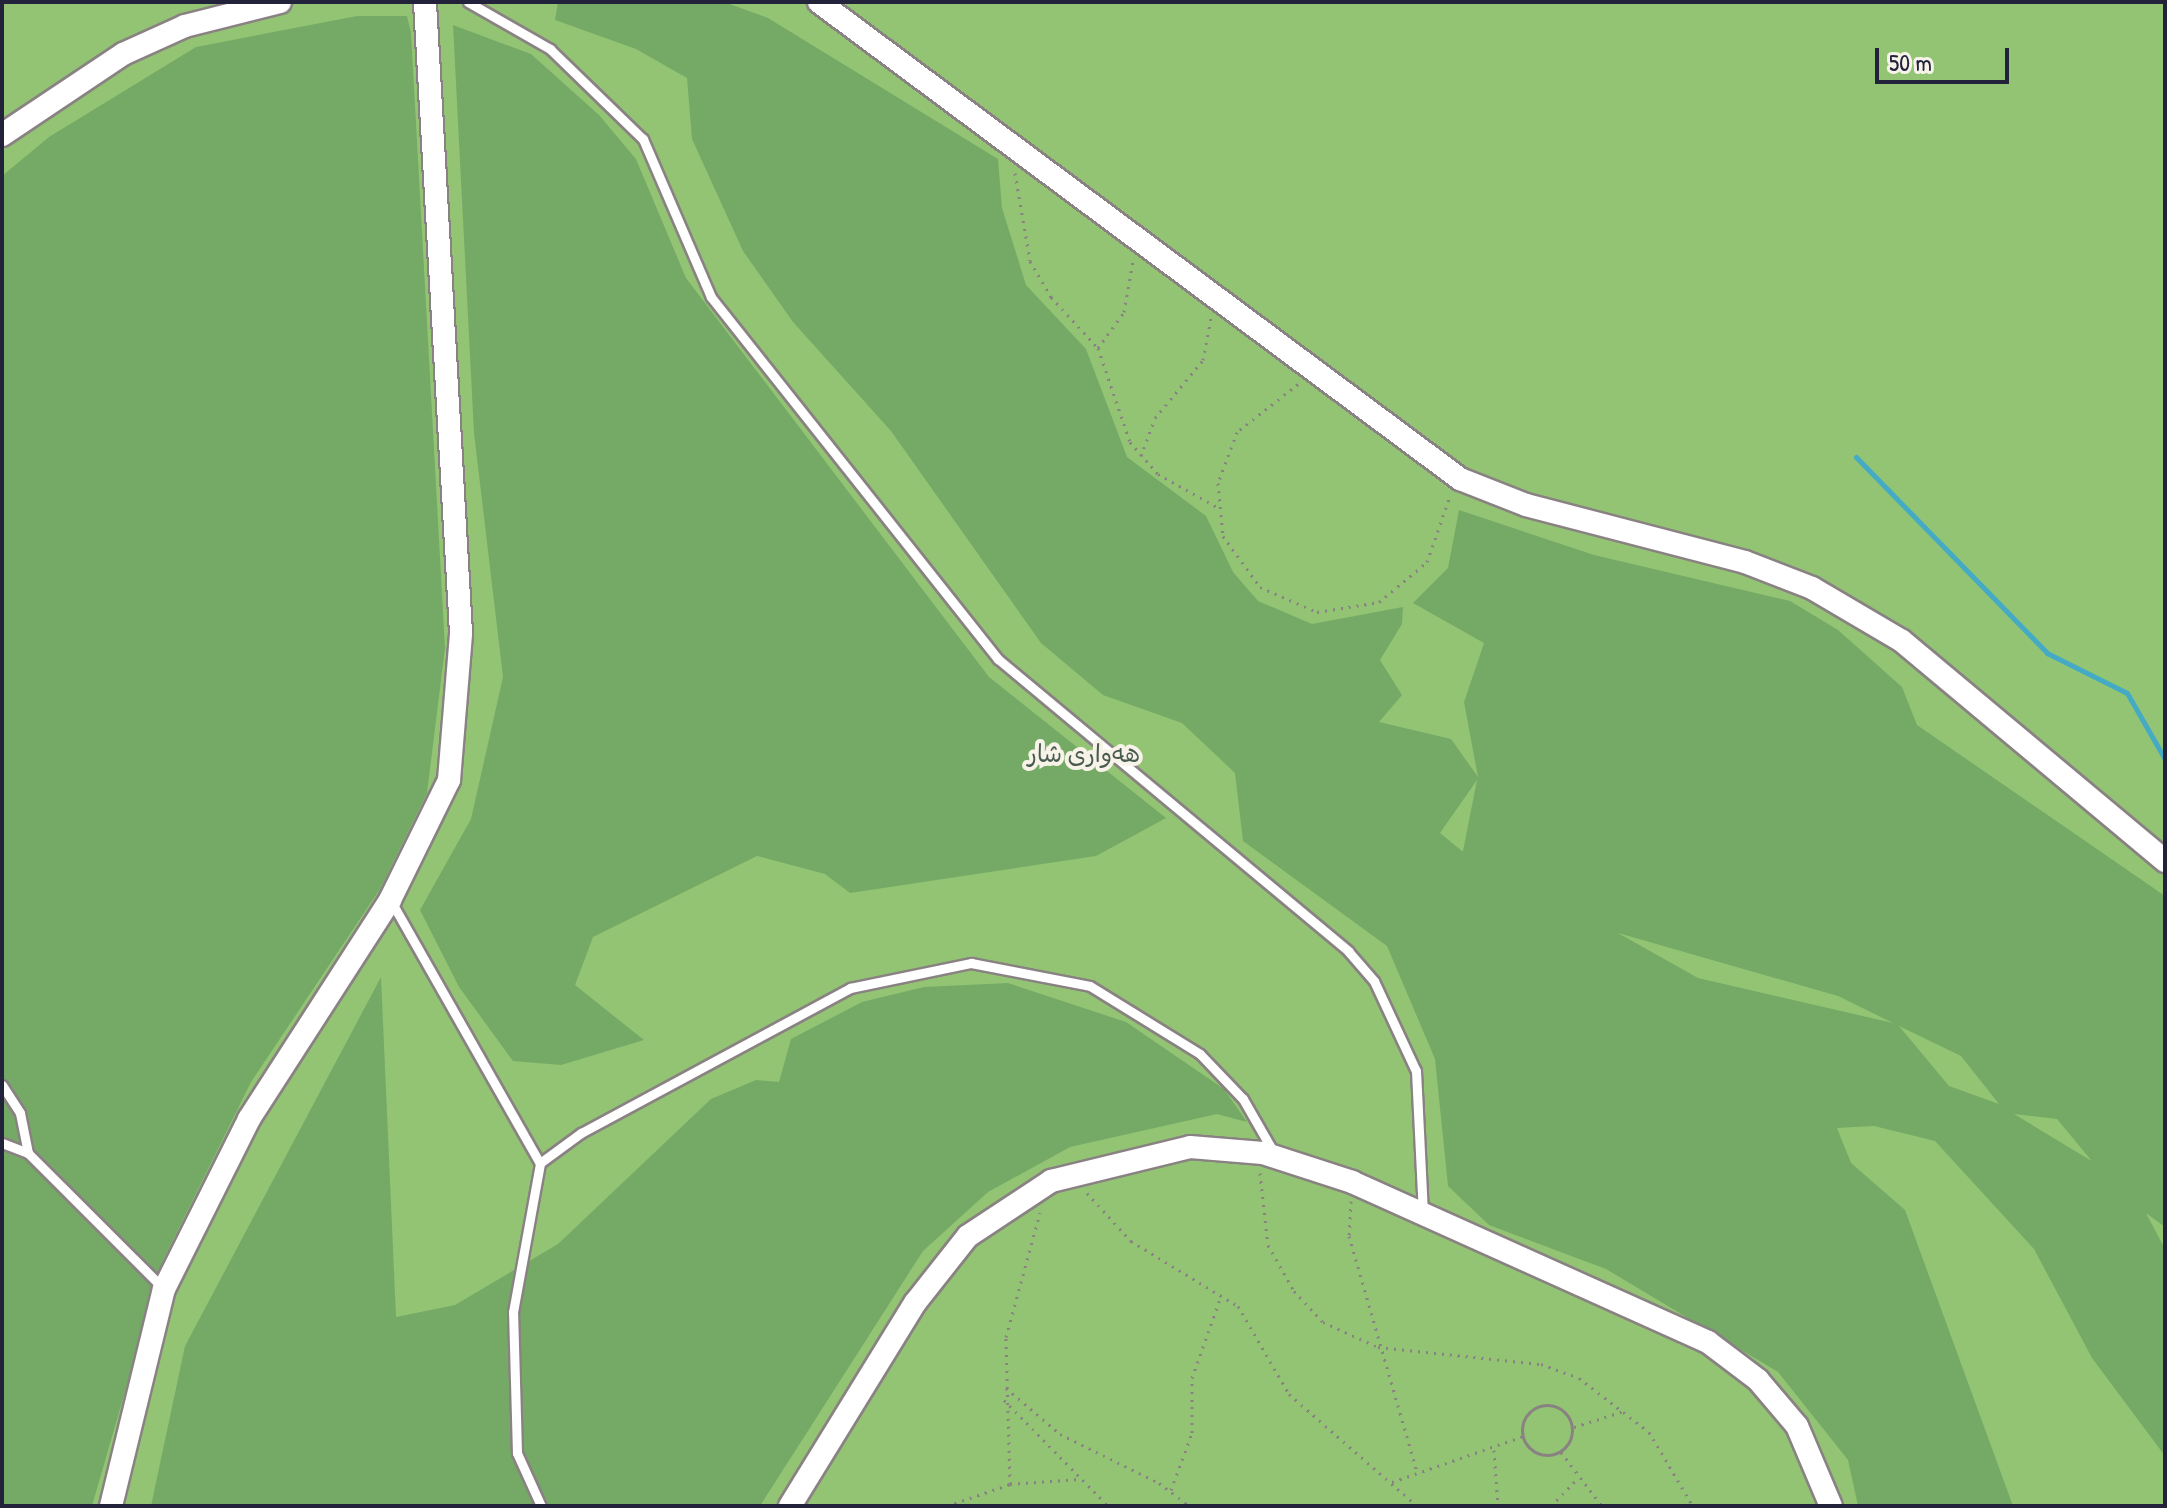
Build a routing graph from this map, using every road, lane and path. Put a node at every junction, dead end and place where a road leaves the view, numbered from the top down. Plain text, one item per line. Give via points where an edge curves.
1 (280, 2) edge
2 (425, 2) edge
3 (468, 2) edge
4 (819, 2) edge
5 (2, 135) edge
6 (1026, 152) junction
7 (1135, 231) junction
8 (1212, 290) junction
9 (1098, 348) junction
10 (1312, 367) junction
11 (1141, 456) junction
12 (1460, 479) junction
13 (1217, 507) junction
14 (2165, 861) edge
15 (390, 900) junction
16 (2, 1085) edge
17 (2, 1143) edge
18 (28, 1153) junction
19 (1269, 1155) junction
20 (540, 1163) junction
21 (1078, 1171) junction
22 (1051, 1181) junction
23 (1352, 1182) junction
24 (1423, 1212) junction
25 (164, 1289) junction
26 (1221, 1295) junction
27 (1378, 1347) junction
28 (1004, 1386) junction
29 (1004, 1400) junction
30 (1627, 1410) junction
31 (1572, 1428) junction
32 (1523, 1436) junction
33 (1494, 1450) junction
34 (1561, 1452) junction
35 (1417, 1472) junction
36 (1081, 1479) junction
37 (1577, 1479) junction
38 (1392, 1482) junction
39 (1010, 1484) junction
40 (1171, 1490) junction
41 (111, 1506) edge
42 (541, 1506) edge
43 (790, 1506) edge
44 (947, 1506) edge
45 (1108, 1506) edge
46 (1189, 1506) edge
47 (1417, 1506) edge
48 (1498, 1506) edge
49 (1551, 1506) edge
50 (1602, 1506) edge
51 (1693, 1506) edge
52 (1831, 1506) edge

1 - 5 street via 185,26 123,54
2 - 15 street via 461,633 449,780
3 - 24 lane via 550,49 643,139 711,297 998,659 1348,951 1374,981 1416,1071
4 - 6 street
6 - 7 street
6 - 9 path via 1014,176 1025,248 1051,297
7 - 8 street
7 - 9 path via 1127,303
8 - 10 street
8 - 11 path via 1203,360 1155,418
9 - 11 path via 1119,416
10 - 12 street
10 - 13 path via 1237,432 1221,465
11 - 13 path
12 - 13 path via 1417,574 1393,595 1349,611 1302,609 1260,587 1230,550
12 - 14 street via 1526,505 1745,562 1812,588 1902,641
15 - 20 lane
15 - 25 street via 249,1119
16 - 18 lane via 20,1113
17 - 18 lane
18 - 25 lane
19 - 20 lane via 1243,1099 1200,1054 1090,986 971,963 850,988 581,1133
19 - 21 street via 1173,1149
19 - 23 street
19 - 27 path via 1261,1221 1284,1277 1323,1322
20 - 42 lane via 513,1312 517,1453
21 - 22 street
21 - 26 path via 1116,1229
22 - 28 path via 1009,1316
22 - 43 street via 997,1212 940,1267
23 - 24 street
23 - 27 path via 1349,1236
24 - 52 street via 1733,1358 1797,1426
25 - 41 street
26 - 38 path via 1249,1319 1289,1394
26 - 40 path via 1190,1388 1194,1420
27 - 30 path via 1541,1364
27 - 35 path
28 - 29 path
28 - 40 path via 1068,1440
29 - 36 path
29 - 39 path
30 - 31 path
30 - 51 path via 1658,1443
31 - 32 path via 1559,1408 1543,1405 1524,1420
31 - 34 path
32 - 33 path
32 - 34 path via 1538,1454
33 - 35 path
33 - 48 path
34 - 37 path
35 - 38 path
36 - 39 path
36 - 45 path
37 - 49 path
37 - 50 path
38 - 47 path
39 - 44 path
40 - 46 path

